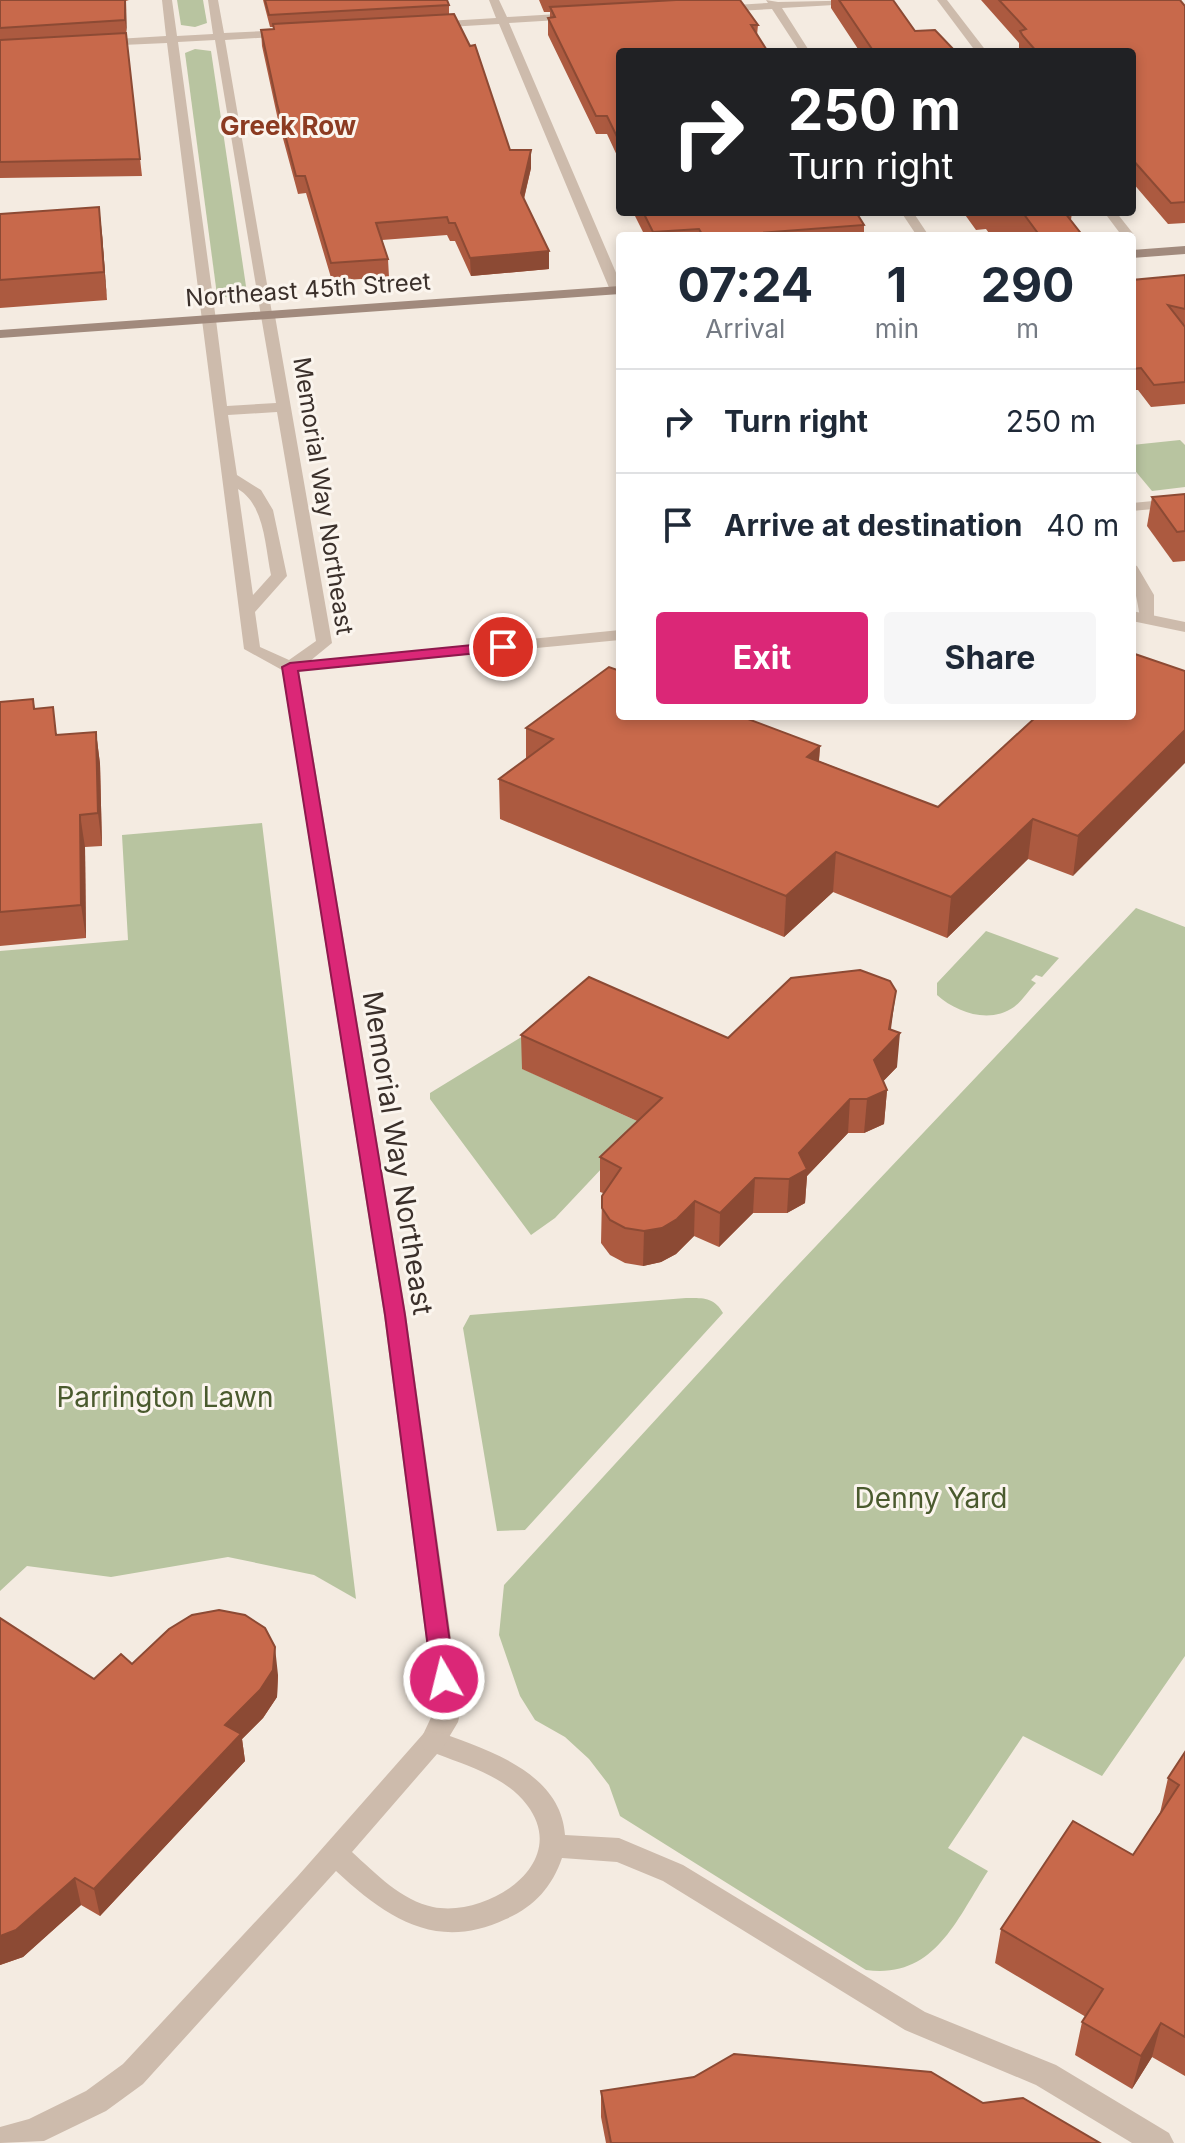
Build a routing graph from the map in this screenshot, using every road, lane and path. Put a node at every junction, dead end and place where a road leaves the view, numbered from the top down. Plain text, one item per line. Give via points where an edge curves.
1 (167, 0) edge
2 (213, 0) edge
3 (494, 0) edge
4 (869, 0) edge
5 (942, 0) edge
6 (773, 3) edge
7 (711, 9) edge
8 (593, 15) edge
9 (503, 21) junction
10 (411, 26) edge
11 (306, 32) edge
12 (220, 36) junction
13 (172, 39) junction
14 (82, 44) edge
15 (802, 48) edge
16 (979, 48) edge
17 (1113, 216) edge
18 (1126, 232) edge
19 (1185, 250) edge
20 (1138, 254) edge
21 (616, 285) edge
22 (616, 290) edge
23 (268, 316) junction
24 (209, 320) junction
25 (0, 334) edge
26 (284, 407) junction
27 (222, 411) junction
28 (230, 477) junction
29 (1185, 502) edge
30 (1136, 507) edge
31 (1136, 576) edge
32 (247, 611) junction
33 (1140, 618) edge
34 (1185, 627) edge
35 (616, 635) edge
36 (290, 667) junction
37 (433, 1741) junction
38 (552, 1846) junction
39 (334, 1853) junction
40 (0, 2141) edge
41 (1159, 2143) edge

1 - 13 street
2 - 12 street, Memorial Way Northeast
3 - 9 street
4 - 6 street
5 - 16 street
6 - 7 street
6 - 15 street
8 - 9 street
9 - 10 street
9 - 21 street
11 - 12 street
12 - 13 street
12 - 23 street, Memorial Way Northeast
13 - 14 street
13 - 24 street
17 - 18 street
19 - 20 main road
22 - 23 main road, Northeast 45th Street
23 - 24 main road, Northeast 45th Street
23 - 26 street, Memorial Way Northeast
24 - 25 main road, Northeast 45th Street
24 - 27 street
26 - 27 street
26 - 36 street, Memorial Way Northeast via 324,643
27 - 28 street
28 - 32 street
28 - 32 street via 256,493 265,510 279,576
29 - 30 street
31 - 33 street via 1146,595
32 - 36 street via 252,649
33 - 34 street
35 - 36 street
36 - 37 street, Memorial Way Northeast via 395,1315 448,1709
37 - 38 street via 523,1783 545,1811
37 - 39 street
38 - 39 street via 546,1867 525,1895 493,1915 469,1921 435,1920 404,1908
38 - 41 street via 619,1850 673,1873 915,2021 1046,2075
39 - 40 street via 133,2074 96,2101

